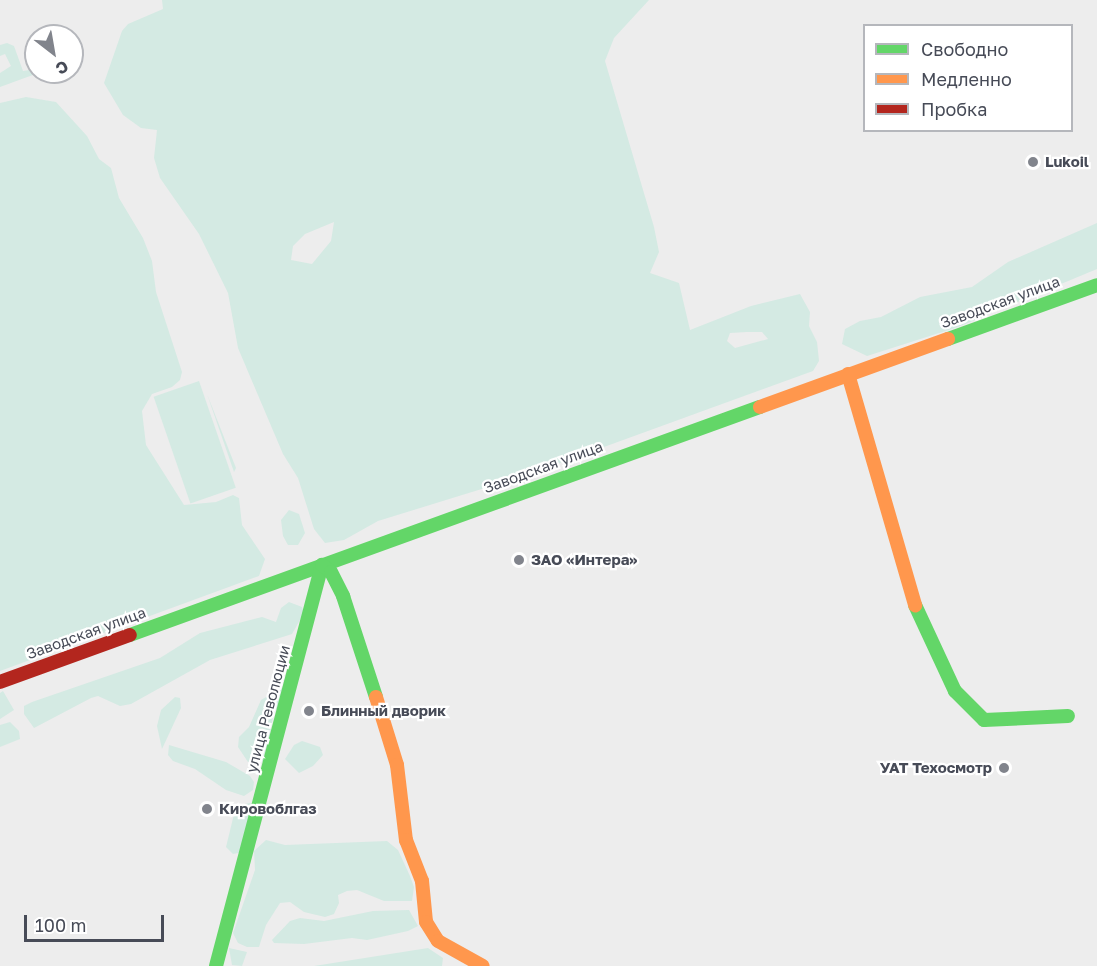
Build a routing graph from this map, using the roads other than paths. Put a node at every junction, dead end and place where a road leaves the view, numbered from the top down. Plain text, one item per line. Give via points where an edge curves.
1 (1097, 285) edge
2 (848, 374) junction
3 (322, 564) junction
4 (0, 682) edge
5 (1068, 716) dead end
6 (216, 966) edge
7 (483, 966) edge

1 - 2 street, Заводская улица
2 - 3 street, Заводская улица
2 - 5 street via 868,434 908,589 955,691 984,720
3 - 4 street, Заводская улица
3 - 6 street, улица Революции
3 - 7 street via 331,572 343,596 384,720 397,765 406,840 422,881 426,922 438,941

